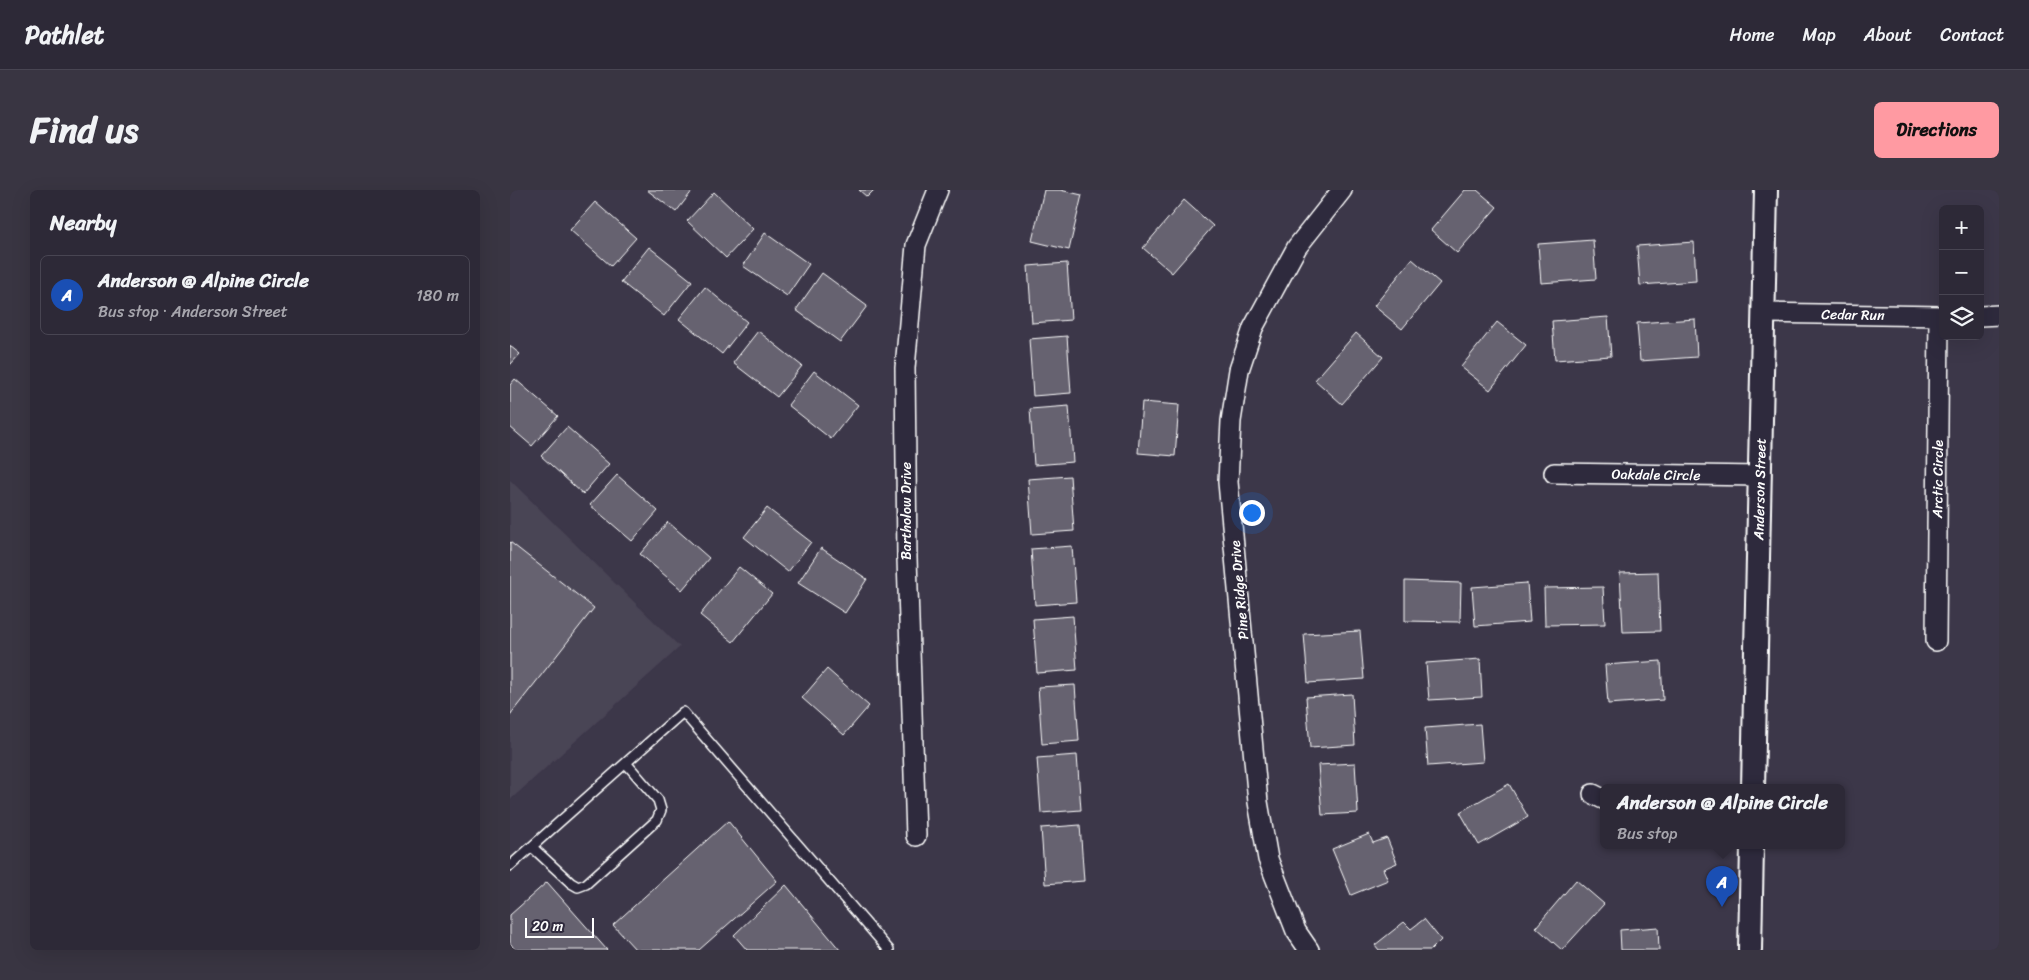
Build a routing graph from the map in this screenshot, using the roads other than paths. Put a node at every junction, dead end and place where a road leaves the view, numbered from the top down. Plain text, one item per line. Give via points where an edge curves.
1 (938, 190) edge
2 (1342, 190) edge
3 (1766, 190) edge
4 (1764, 313) junction
5 (1984, 316) edge
6 (1999, 316) edge
7 (1939, 317) edge
8 (1941, 340) edge
9 (1554, 473) dead end
10 (1760, 476) junction
11 (1936, 641) dead end
12 (626, 763) junction
13 (1753, 784) edge
14 (916, 836) dead end
15 (532, 846) junction
16 (1752, 849) edge
17 (510, 866) edge
18 (889, 950) edge
19 (1309, 950) edge
20 (1750, 950) edge

1 - 14 street, Bartholow Drive via 916,245 905,368
2 - 19 street, Pine Ridge Drive via 1297,247 1252,328 1239,370 1231,421 1228,482 1258,802 1272,868 1296,931
3 - 4 street, Anderson Street
4 - 7 street, Cedar Run
4 - 10 street, Anderson Street
5 - 6 street
8 - 11 street, Arctic Circle
9 - 10 street, Oakdale Circle
10 - 13 street, Anderson Street
12 - 15 lane
12 - 15 lane via 658,800 661,810 657,820 586,884 578,887 571,883
12 - 18 lane via 683,712
15 - 17 lane
16 - 20 street

